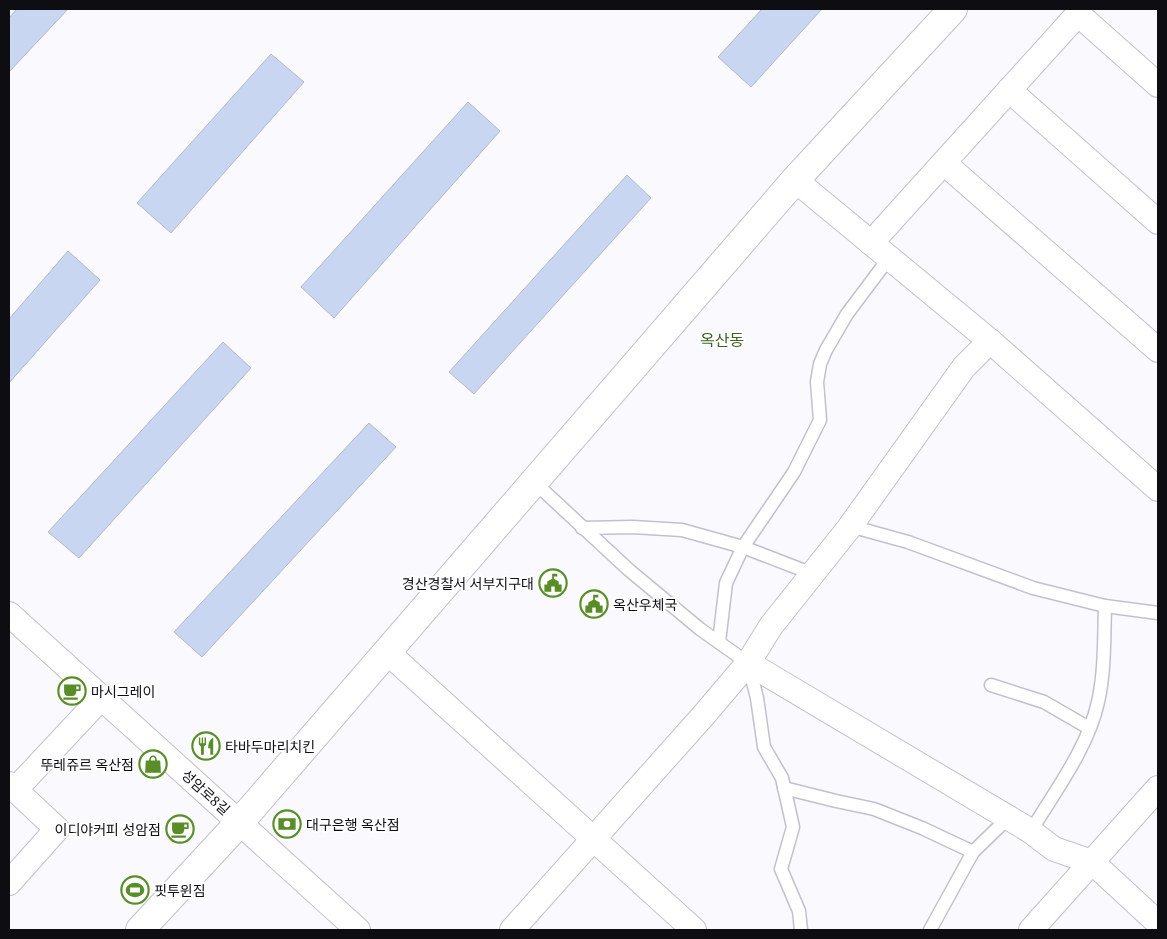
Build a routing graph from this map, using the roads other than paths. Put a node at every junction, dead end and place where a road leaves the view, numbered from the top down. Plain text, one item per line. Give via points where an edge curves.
1 (953, 9) edge
2 (1158, 85) edge
3 (1009, 90) junction
4 (944, 163) junction
5 (795, 180) junction
6 (1158, 222) edge
7 (880, 251) junction
8 (990, 341) junction
9 (1158, 350) edge
10 (534, 482) junction
11 (1158, 489) edge
12 (850, 526) junction
13 (582, 528) junction
14 (743, 547) junction
15 (813, 574) junction
16 (1104, 606) junction
17 (1158, 613) edge
18 (9, 614) edge
19 (719, 642) junction
20 (387, 652) junction
21 (748, 662) junction
22 (991, 685) dead end
23 (102, 697) junction
24 (1089, 728) junction
25 (12, 787) edge
26 (784, 788) junction
27 (1158, 788) edge
28 (1008, 818) junction
29 (239, 822) junction
30 (1031, 831) junction
31 (594, 839) junction
32 (973, 852) junction
33 (1092, 862) junction
34 (9, 883) edge
35 (1158, 923) edge
36 (521, 927) edge
37 (140, 930) edge
38 (358, 930) edge
39 (694, 930) edge
40 (801, 930) edge
41 (930, 930) edge
42 (1031, 930) edge

1 - 5 street
2 - 3 street via 1078,14
3 - 4 street
3 - 6 street
4 - 7 street
4 - 9 street
5 - 7 street
5 - 10 street
7 - 8 street
7 - 14 lane via 820,364 817,382 820,420 794,472
8 - 11 street
8 - 12 street via 964,367
10 - 13 lane
10 - 20 street
12 - 15 street
12 - 16 lane via 908,542 1033,588
13 - 14 lane via 682,530
13 - 19 lane
14 - 15 lane
14 - 19 lane via 726,583
15 - 21 street via 771,626
16 - 17 lane
16 - 24 lane via 1098,703
18 - 23 street, 성암로8길
19 - 21 lane
20 - 29 street
20 - 31 street
21 - 26 lane via 764,747 782,778
21 - 28 street
21 - 31 street
22 - 24 lane via 1044,702
23 - 25 street
23 - 29 street, 성암로8길
24 - 30 lane via 1084,744
25 - 34 street via 57,829
26 - 32 lane via 874,808
26 - 40 lane via 793,827 780,869 799,911
27 - 33 street
28 - 30 street
28 - 32 lane
29 - 37 street
29 - 38 street, 성암로8길
30 - 33 street via 1054,849
31 - 36 street
31 - 39 street
32 - 41 lane
33 - 35 street
33 - 42 street

